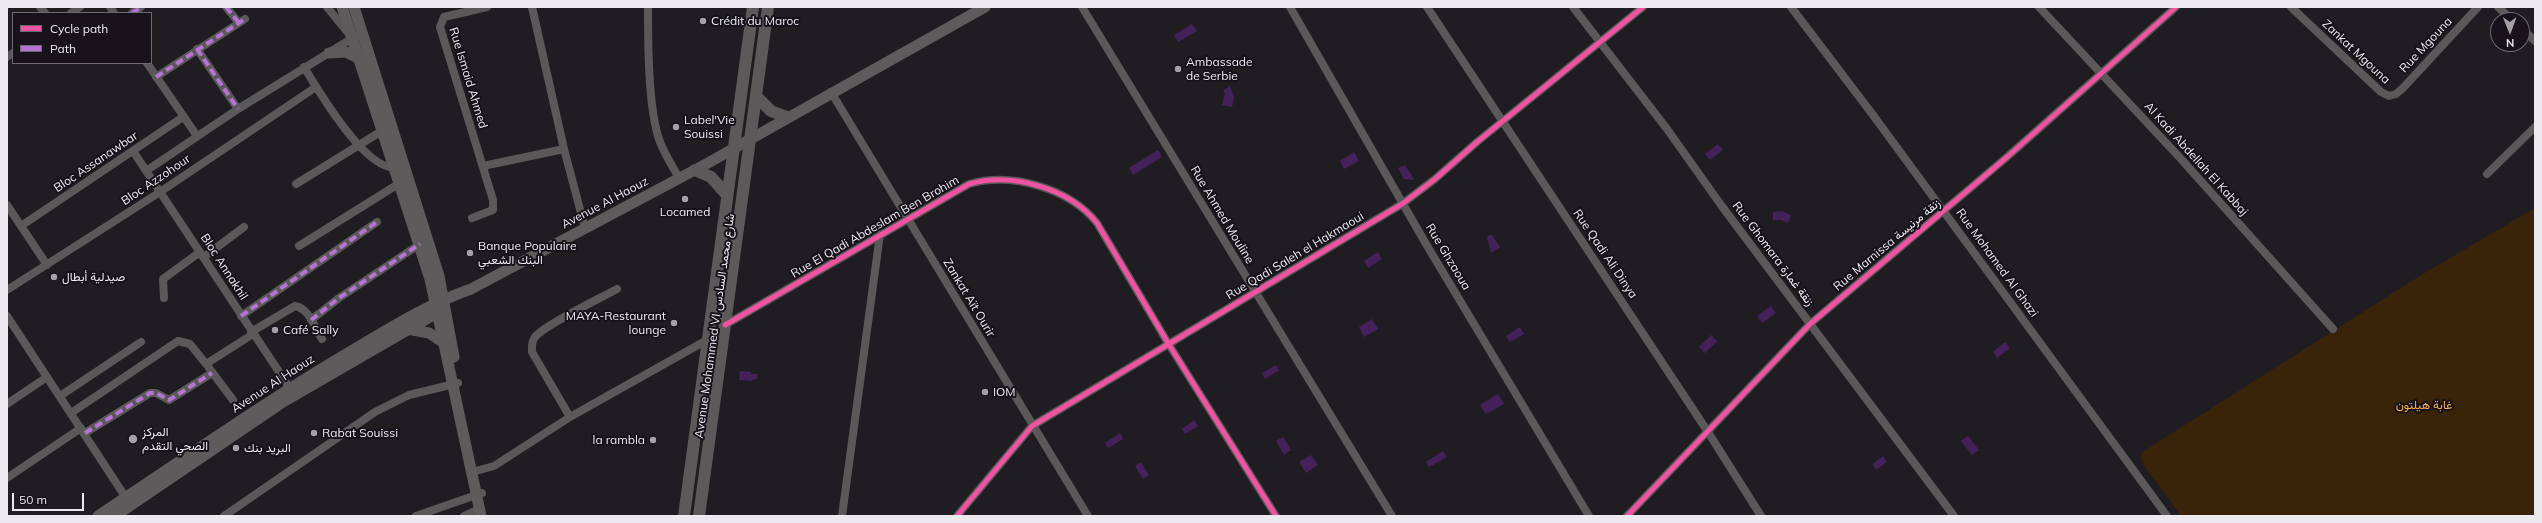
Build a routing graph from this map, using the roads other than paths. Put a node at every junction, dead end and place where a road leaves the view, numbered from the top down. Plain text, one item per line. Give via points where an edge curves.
1 (226, 7) edge
2 (327, 7) edge
3 (342, 7) edge
4 (354, 7) edge
5 (488, 7) edge
6 (532, 7) edge
7 (648, 7) edge
8 (753, 7) edge
9 (768, 7) edge
10 (985, 7) edge
11 (1082, 7) edge
12 (1290, 7) edge
13 (1427, 7) edge
14 (1573, 7) edge
15 (1643, 7) edge
16 (1791, 7) edge
17 (2039, 7) edge
18 (2176, 7) edge
19 (2291, 7) edge
20 (2478, 7) edge
21 (358, 35) junction
22 (1601, 43) junction
23 (197, 50) junction
24 (329, 53) junction
25 (360, 60) junction
26 (148, 64) edge
27 (304, 67) junction
28 (2103, 74) junction
29 (156, 77) junction
30 (316, 87) junction
31 (831, 92) junction
32 (756, 96) junction
33 (2389, 96) joint
34 (238, 109) junction
35 (183, 117) junction
36 (787, 117) junction
37 (1503, 121) junction
38 (388, 127) junction
39 (2535, 127) edge
40 (197, 136) junction
41 (750, 138) junction
42 (358, 145) junction
43 (734, 147) junction
44 (564, 149) junction
45 (133, 151) junction
46 (400, 166) junction
47 (483, 166) junction
48 (694, 170) junction
49 (146, 171) junction
50 (2487, 174) dead end
51 (679, 178) junction
52 (400, 182) junction
53 (296, 184) dead end
54 (160, 192) junction
55 (727, 195) junction
56 (7, 204) edge
57 (1402, 204) junction
58 (1944, 211) junction
59 (472, 218) dead end
60 (906, 218) junction
61 (377, 222) dead end
62 (21, 226) junction
63 (244, 227) dead end
64 (585, 228) junction
65 (880, 234) junction
66 (420, 244) junction
67 (299, 246) dead end
68 (202, 254) junction
69 (47, 265) junction
70 (617, 289) dead end
71 (7, 290) edge
72 (1255, 292) junction
73 (164, 298) dead end
74 (441, 305) junction
75 (7, 316) edge
76 (241, 316) junction
77 (311, 320) junction
78 (1810, 324) junction
79 (725, 325) junction
80 (10, 327) edge
81 (407, 328) junction
82 (2333, 329) dead end
83 (252, 333) junction
84 (322, 339) dead end
85 (707, 340) junction
86 (141, 342) dead end
87 (444, 343) junction
88 (1168, 343) junction
89 (206, 364) junction
90 (212, 373) junction
91 (47, 377) junction
92 (456, 384) junction
93 (292, 392) junction
94 (60, 396) junction
95 (233, 400) dead end
96 (7, 404) edge
97 (71, 413) junction
98 (570, 417) junction
99 (1032, 426) junction
100 (83, 431) junction
101 (1708, 432) junction
102 (475, 472) junction
103 (7, 478) edge
104 (479, 494) junction
105 (128, 502) junction
106 (483, 514) edge
107 (98, 516) edge
108 (115, 516) edge
109 (224, 516) edge
110 (416, 516) edge
111 (464, 516) edge
112 (684, 516) edge
113 (700, 516) edge
114 (842, 516) edge
115 (958, 516) edge
116 (1088, 516) edge
117 (1276, 516) edge
118 (1392, 516) edge
119 (1589, 516) edge
120 (1627, 516) edge
121 (1761, 516) edge
122 (1954, 516) edge
123 (2167, 516) edge

1 - 23 street via 242,21
2 - 21 street
3 - 21 main road
4 - 21 main road
5 - 47 street, Rue Ismaid Ahmed via 444,17 440,27
6 - 44 street
7 - 51 street via 656,128 660,143
8 - 43 main road, Avenue Mohammed VI شارع محمد السادس
9 - 32 main road, Avenue Mohammed VI شارع محمد السادس
10 - 31 main road, Avenue Al Haouz
11 - 72 street, Rue Ahmed Mouline
12 - 57 street, Rue Ghzaoua
13 - 37 street, Rue Qadi Ali Dinya
14 - 22 street, Rue Ghomara زنقة غمارة
15 - 22 street, Rue Qadi Saleh el Hakmaoui
16 - 58 street, Rue Mohamed Al Ghazi
17 - 28 street, Al Kadi Abdellah El Kabbaj
18 - 28 street, Rue Marnissa زنقة مرنيسة
19 - 33 street, Zankat Mgouna via 2381,92
20 - 33 street, Rue Mgouna via 2403,88
21 - 24 street, Bloc Azzohour
21 - 25 main road
21 - 38 main road
22 - 37 street, Rue Qadi Saleh el Hakmaoui
22 - 78 street, Rue Ghomara زنقة غمارة
23 - 29 street
23 - 34 street
24 - 25 main road via 346,52
24 - 27 street, Bloc Azzohour
25 - 38 main road
26 - 29 street
27 - 30 street
27 - 34 street, Bloc Azzohour
28 - 58 street, Rue Marnissa زنقة مرنيسة
28 - 82 street, Al Kadi Abdellah El Kabbaj
29 - 35 street
30 - 42 street
30 - 54 street, Bloc Azzohour
31 - 36 main road, Avenue Al Haouz
31 - 60 street, Zankat Aït Ourir
32 - 36 main road via 771,110
32 - 41 main road, Avenue Mohammed VI شارع محمد السادس
34 - 40 street, Bloc Azzohour
35 - 40 street
35 - 45 street, Bloc Assanawbar
36 - 41 main road, Avenue Al Haouz
37 - 57 street, Rue Qadi Saleh el Hakmaoui
37 - 101 street, Rue Qadi Ali Dinya
38 - 42 street
38 - 46 main road
39 - 50 street
40 - 49 street, Bloc Azzohour
41 - 43 main road, Avenue Al Haouz
41 - 79 main road, Avenue Mohammed VI شارع محمد السادس
42 - 46 street via 382,165
42 - 53 street
43 - 48 main road, Avenue Al Haouz
43 - 55 main road, Avenue Mohammed VI شارع محمد السادس
44 - 47 street
44 - 64 street
45 - 49 street, Bloc Annakhil
45 - 62 street, Bloc Assanawbar
46 - 52 main road
46 - 74 main road
47 - 59 street, Rue Ismaid Ahmed via 494,206 489,212
48 - 51 main road, Avenue Al Haouz
48 - 55 main road via 711,177
49 - 54 street, Bloc Annakhil
51 - 64 main road, Avenue Al Haouz
52 - 66 main road
52 - 67 street
54 - 68 street, Bloc Annakhil
54 - 69 street, Bloc Azzohour
55 - 85 main road, Avenue Mohammed VI شارع محمد السادس
56 - 62 street
57 - 72 street, Rue Qadi Saleh el Hakmaoui
57 - 119 street, Rue Ghzaoua
58 - 78 street, Rue Marnissa زنقة مرنيسة
58 - 123 street, Rue Mohamed Al Ghazi
60 - 65 street, Rue El Qadi Abdeslam Ben Brohim
60 - 88 street, Rue El Qadi Abdeslam Ben Brohim via 954,191 980,181 1027,184 1060,195 1088,212 1097,223
60 - 99 street, Zankat Aït Ourir
61 - 76 street
62 - 69 street
63 - 68 street
64 - 74 main road, Avenue Al Haouz
65 - 79 street, Rue El Qadi Abdeslam Ben Brohim
65 - 114 street
66 - 74 main road
66 - 77 street via 339,298
68 - 73 street via 163,279
68 - 76 street, Bloc Annakhil
69 - 71 street, Bloc Azzohour
70 - 98 street via 554,324 536,336 532,342 532,352
72 - 88 street, Rue Qadi Saleh el Hakmaoui
72 - 118 street, Rue Ahmed Mouline
74 - 81 main road, Avenue Al Haouz
74 - 87 main road
74 - 92 main road
74 - 93 main road, Avenue Al Haouz
75 - 80 street
76 - 83 street, Bloc Annakhil
77 - 83 street via 300,307 295,306
77 - 84 street
78 - 101 street, Rue Marnissa زنقة مرنيسة
78 - 122 street, Rue Ghomara زنقة غمارة
79 - 113 main road, Avenue Mohammed VI شارع محمد السادس
80 - 91 street
81 - 87 main road via 429,333
81 - 93 main road, Avenue Al Haouz
83 - 89 street
83 - 93 street, Bloc Annakhil
85 - 98 street
85 - 112 main road, Avenue Mohammed VI شارع محمد السادس
86 - 94 street
87 - 92 main road
88 - 99 street, Rue Qadi Saleh el Hakmaoui
88 - 117 street, Rue El Qadi Abdeslam Ben Brohim
89 - 90 street
89 - 97 street via 190,344 178,341
90 - 95 street
90 - 100 street via 169,400 156,393 150,393
91 - 94 street
91 - 96 street
92 - 102 main road
92 - 109 street via 409,395 375,412
93 - 105 main road, Avenue Al Haouz
94 - 97 street
97 - 100 street
98 - 102 street via 494,466
99 - 115 street, Rue Qadi Saleh el Hakmaoui
99 - 116 street, Zankat Aït Ourir
100 - 103 street
100 - 105 street
101 - 120 street, Rue Marnissa زنقة مرنيسة
101 - 121 street, Rue Qadi Ali Dinya
102 - 104 main road
104 - 106 main road
104 - 110 street
105 - 107 main road, Avenue Al Haouz
105 - 108 main road, Avenue Al Haouz
106 - 111 street

